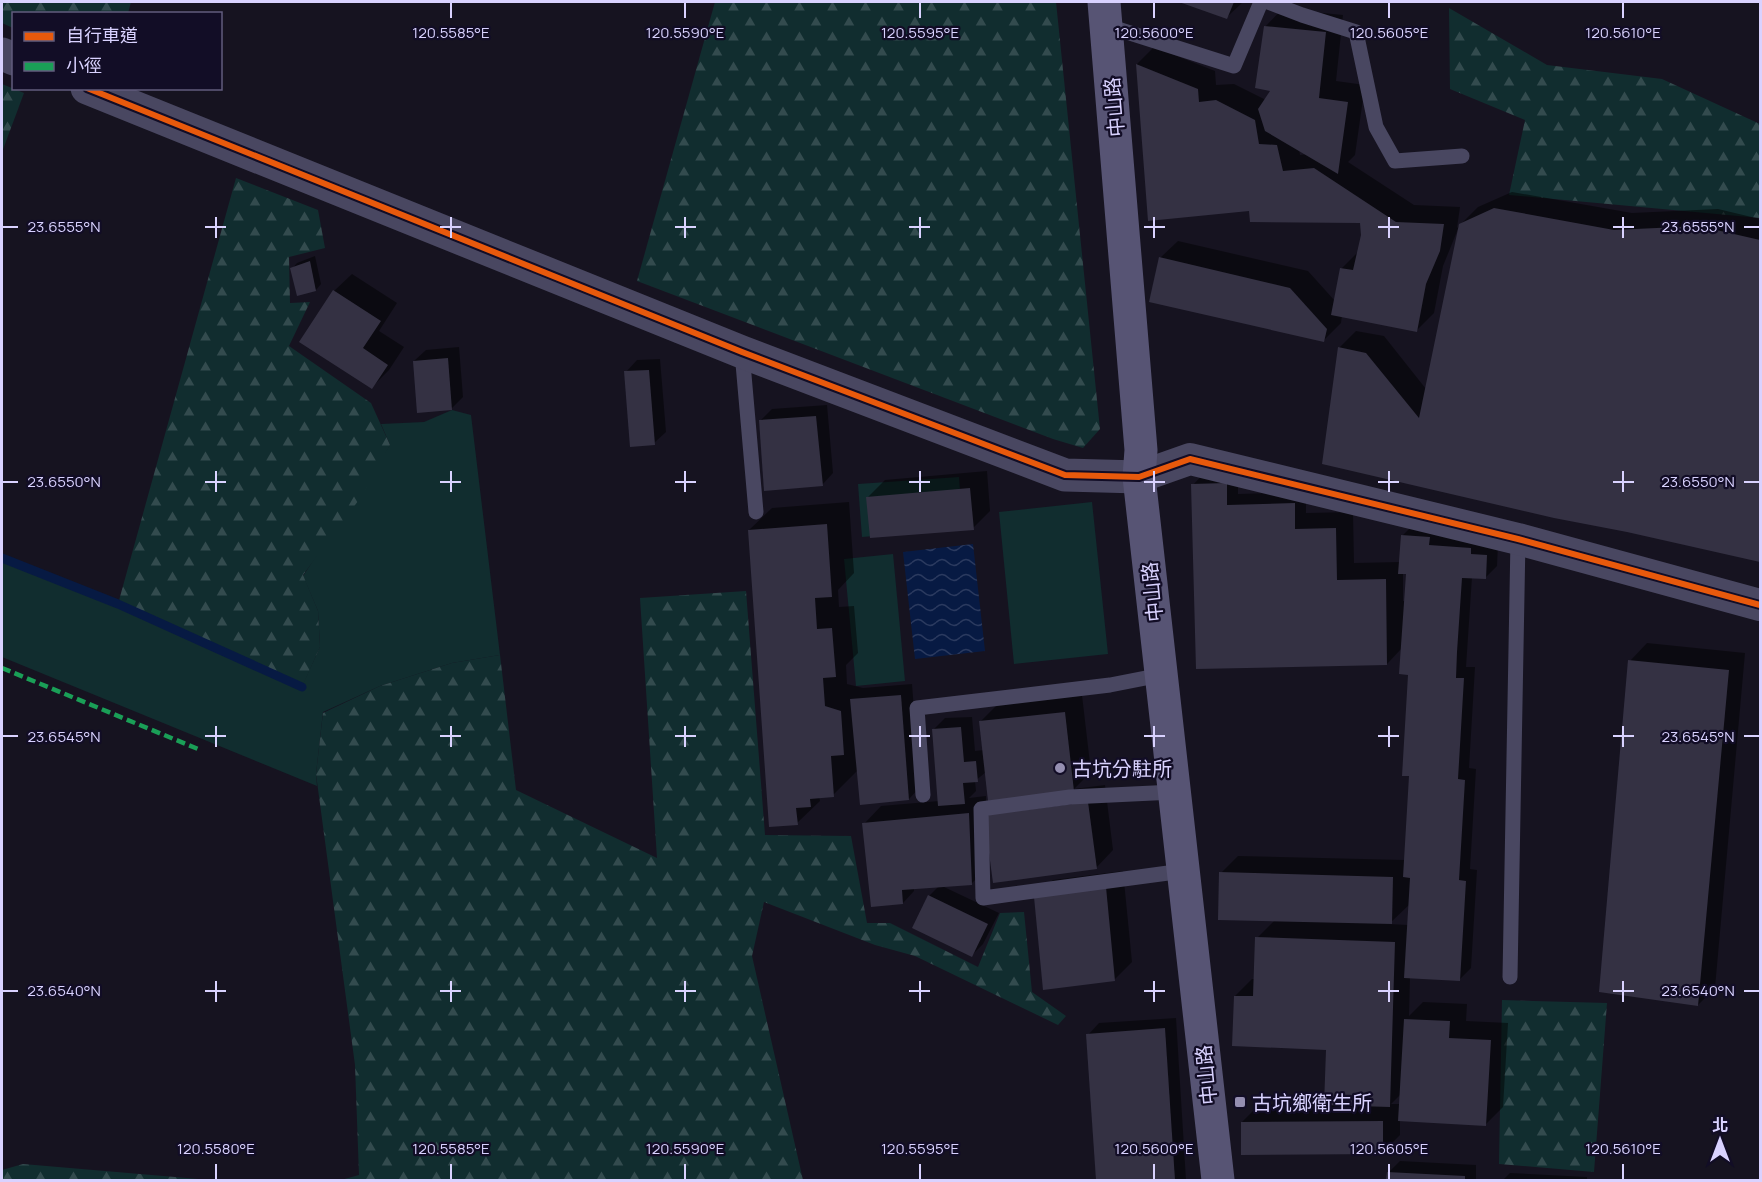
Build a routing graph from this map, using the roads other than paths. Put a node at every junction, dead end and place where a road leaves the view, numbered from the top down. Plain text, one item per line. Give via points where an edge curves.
1 (1261, 2) edge
2 (1268, 2) edge
3 (1106, 14) edge
4 (92, 90) edge
5 (1462, 156) dead end
6 (742, 352) junction
7 (1139, 477) junction
8 (756, 512) dead end
9 (1518, 539) junction
10 (1761, 605) edge
11 (1161, 675) junction
12 (1174, 792) junction
13 (923, 795) dead end
14 (1183, 871) junction
15 (1510, 977) dead end
16 (1218, 1180) edge

1 - 3 lane via 1234,66
2 - 5 lane via 1356,32 1376,127 1395,161
3 - 7 main road, 中山路 via 1141,450
4 - 6 street
6 - 7 street via 1065,475
6 - 8 lane
7 - 9 street via 1190,459
7 - 11 main road, 中山路
9 - 10 street
9 - 15 lane
11 - 12 main road, 中山路
11 - 13 lane via 1110,685 917,708
12 - 14 main road, 中山路
12 - 14 lane via 1070,797 981,809 983,898
14 - 16 main road, 中山路

